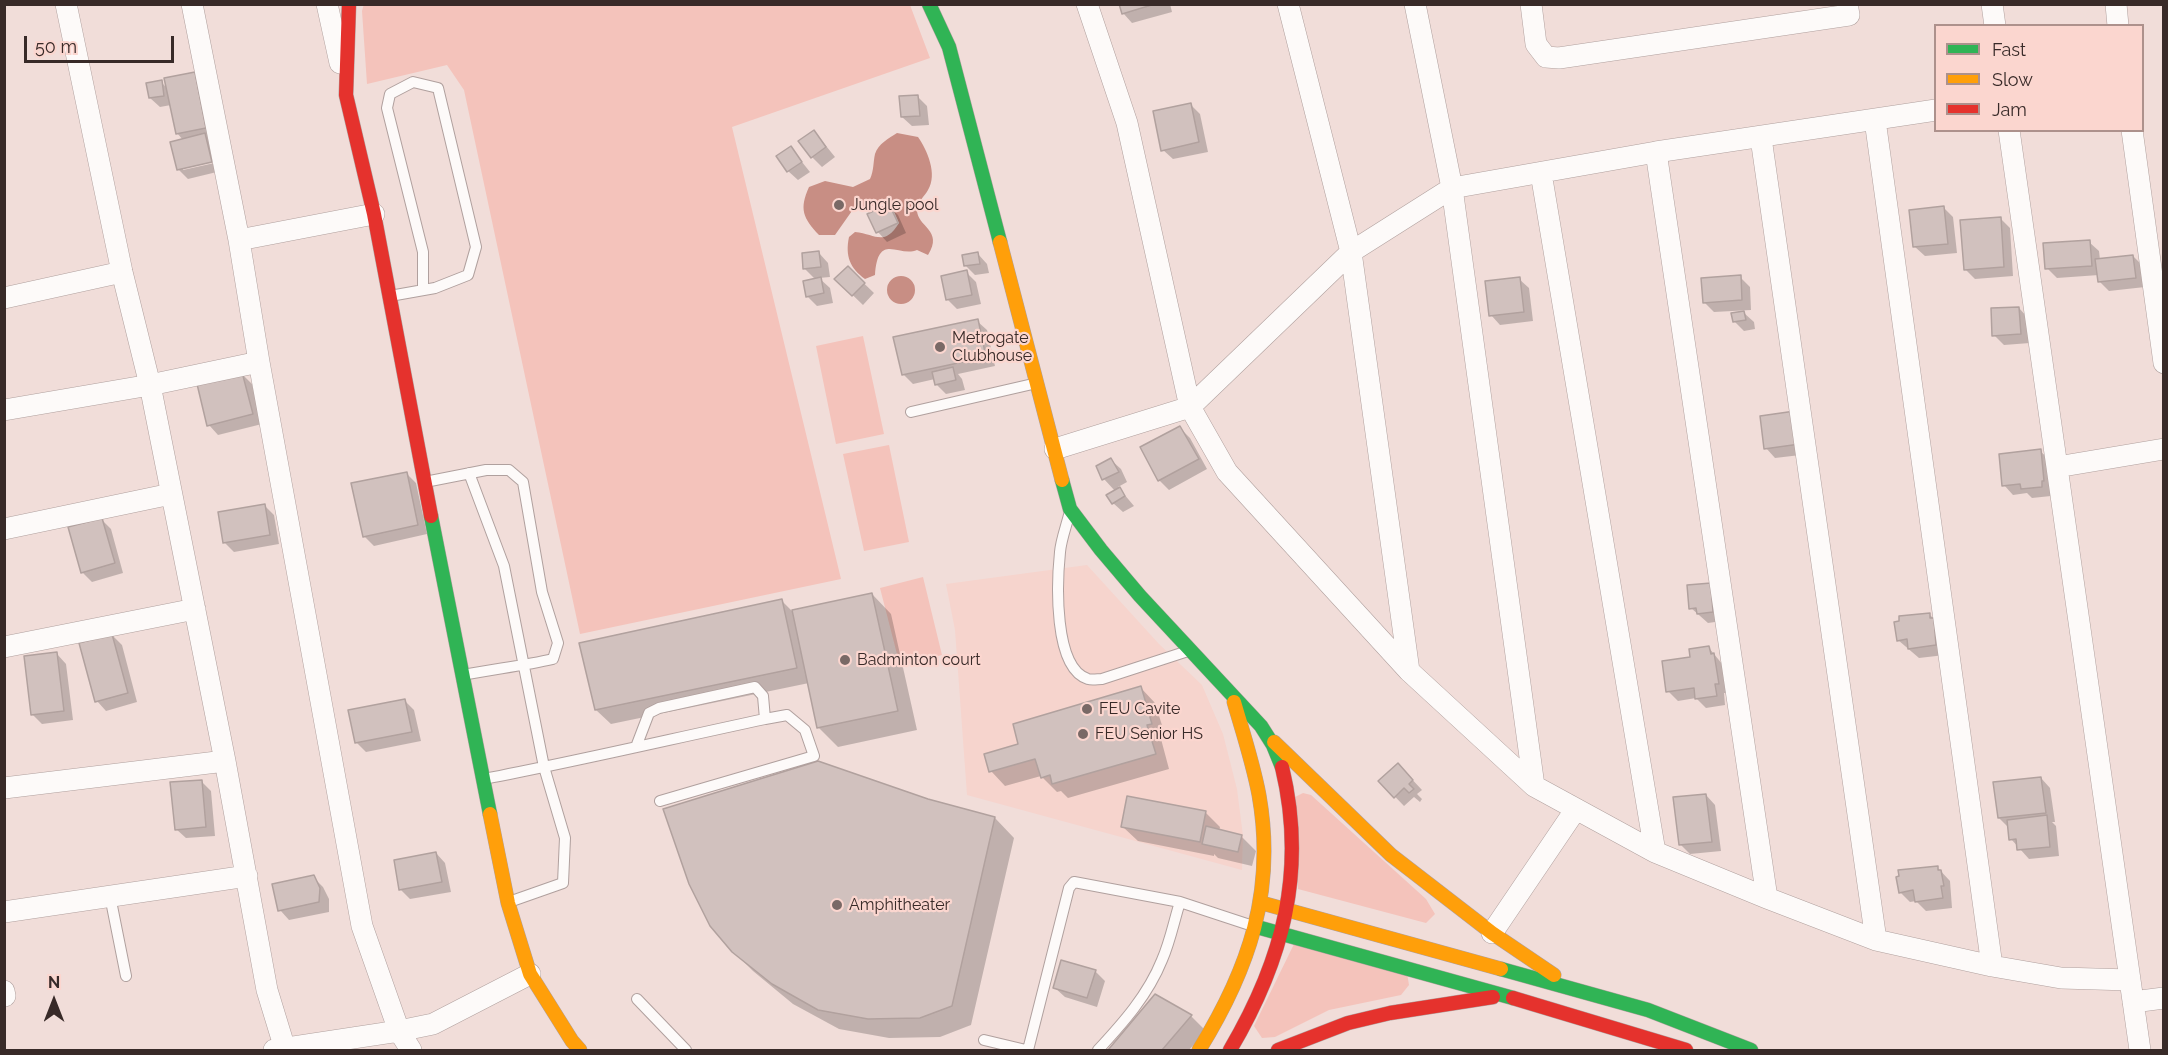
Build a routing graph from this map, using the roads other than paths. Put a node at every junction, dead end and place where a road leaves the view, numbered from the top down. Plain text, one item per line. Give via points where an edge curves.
1 (66, 4) edge
2 (192, 4) edge
3 (327, 4) edge
4 (349, 4) edge
5 (929, 4) edge
6 (1087, 4) edge
7 (1288, 4) edge
8 (1415, 4) edge
9 (1531, 4) edge
10 (1847, 4) edge
11 (1992, 4) edge
12 (2116, 4) edge
13 (1995, 24) edge
14 (2118, 24) edge
15 (346, 95) junction
16 (1934, 110) edge
17 (1875, 120) junction
18 (2009, 132) edge
19 (2132, 132) edge
20 (1761, 138) junction
21 (1656, 152) junction
22 (1541, 172) junction
23 (1452, 188) junction
24 (374, 214) junction
25 (238, 240) junction
26 (1351, 252) junction
27 (122, 272) junction
28 (423, 290) junction
29 (6, 293) edge
30 (389, 296) junction
31 (259, 362) junction
32 (2163, 363) edge
33 (1037, 383) junction
34 (150, 385) junction
35 (1190, 407) junction
36 (4, 410) edge
37 (911, 412) dead end
38 (1054, 449) junction
39 (2163, 449) edge
40 (2057, 467) junction
41 (469, 473) junction
42 (425, 482) junction
43 (171, 494) junction
44 (1070, 509) junction
45 (4, 529) edge
46 (195, 609) junction
47 (4, 647) edge
48 (1192, 649) junction
49 (525, 666) junction
50 (1409, 671) junction
51 (460, 676) junction
52 (1232, 697) junction
53 (765, 719) junction
54 (1271, 739) junction
55 (636, 747) junction
56 (225, 760) junction
57 (544, 767) junction
58 (482, 779) junction
59 (1534, 786) junction
60 (4, 788) edge
61 (660, 801) dead end
62 (1576, 809) junction
63 (1655, 852) junction
64 (247, 876) junction
65 (110, 897) junction
66 (1767, 898) junction
67 (508, 903) junction
68 (1180, 903) junction
69 (1262, 903) junction
70 (1288, 910) junction
71 (4, 912) edge
72 (1257, 927) junction
73 (1492, 933) junction
74 (1282, 934) junction
75 (1876, 940) junction
76 (1992, 966) junction
77 (530, 974) junction
78 (126, 976) dead end
79 (2130, 980) junction
80 (1573, 988) junction
81 (1504, 995) junction
82 (2163, 998) edge
83 (637, 999) dead end
84 (2133, 1002) junction
85 (399, 1031) junction
86 (984, 1040) dead end
87 (279, 1050) edge
88 (411, 1050) edge
89 (580, 1050) edge
90 (687, 1050) edge
91 (1027, 1050) edge
92 (1098, 1050) edge
93 (1199, 1050) edge
94 (1230, 1050) edge
95 (1278, 1050) edge
96 (1683, 1050) edge
97 (1750, 1050) edge
98 (2140, 1050) edge

1 - 27 street
2 - 25 street
3 - 15 street
4 - 15 street
5 - 33 street via 949,47
6 - 35 street via 1127,123
7 - 26 street
8 - 23 street
9 - 10 street via 1536,44 1546,57 1559,58 1849,15
11 - 13 street
12 - 14 street
15 - 24 street
16 - 17 street
17 - 20 street
17 - 76 street
18 - 40 street
19 - 32 street
20 - 21 street
20 - 75 street
21 - 22 street
21 - 66 street
22 - 23 street
22 - 63 street
23 - 26 street
23 - 59 street
24 - 25 street
24 - 30 street
25 - 31 street
26 - 35 street
26 - 50 street
27 - 29 street
27 - 34 street
28 - 28 lane via 468,275 476,248 438,88 413,82 390,94 387,108 423,252
28 - 30 lane
30 - 42 street
31 - 34 street
31 - 85 street via 362,926
33 - 37 lane
33 - 38 street
34 - 36 street
34 - 43 street
35 - 38 street
35 - 50 street via 1227,472
38 - 44 street
39 - 40 street
40 - 79 street
41 - 42 lane
41 - 49 lane via 504,566
41 - 49 lane via 509,470 523,482 542,592 558,643 554,659
42 - 51 street
43 - 45 street
43 - 46 street
44 - 48 street via 1112,564
44 - 48 lane via 1060,550 1058,607 1061,633 1078,673 1089,679 1102,679
46 - 47 street
46 - 56 street
48 - 52 street
49 - 51 lane
49 - 57 lane
50 - 59 street
51 - 58 street
52 - 54 street
52 - 69 street via 1263,820
53 - 55 lane
53 - 55 lane via 763,696 755,687 649,713
53 - 61 lane via 787,715 805,730 814,756
54 - 70 street via 1289,808 1292,846
54 - 73 street via 1391,855
55 - 57 lane
56 - 60 street
56 - 64 street
57 - 58 lane
57 - 67 lane via 564,838 563,883
58 - 67 street
59 - 62 street
62 - 63 street
62 - 73 street
63 - 66 street
64 - 65 street
64 - 87 street
65 - 71 street
65 - 78 lane
66 - 75 street
67 - 77 street
68 - 72 lane
68 - 91 lane via 1074,882 1069,888
68 - 92 lane via 1162,960 1147,990
69 - 70 street
69 - 72 street
70 - 74 street
70 - 80 street
72 - 74 street
72 - 93 street via 1242,972
73 - 80 street
74 - 81 street
74 - 94 street via 1269,972
75 - 76 street
76 - 79 street via 2061,978
77 - 85 street via 433,1024
77 - 89 street
79 - 84 street
80 - 97 street via 1648,1010
81 - 95 street via 1348,1023
81 - 96 street
82 - 84 street
83 - 90 lane
84 - 98 street
85 - 87 street
85 - 88 street
86 - 91 lane

